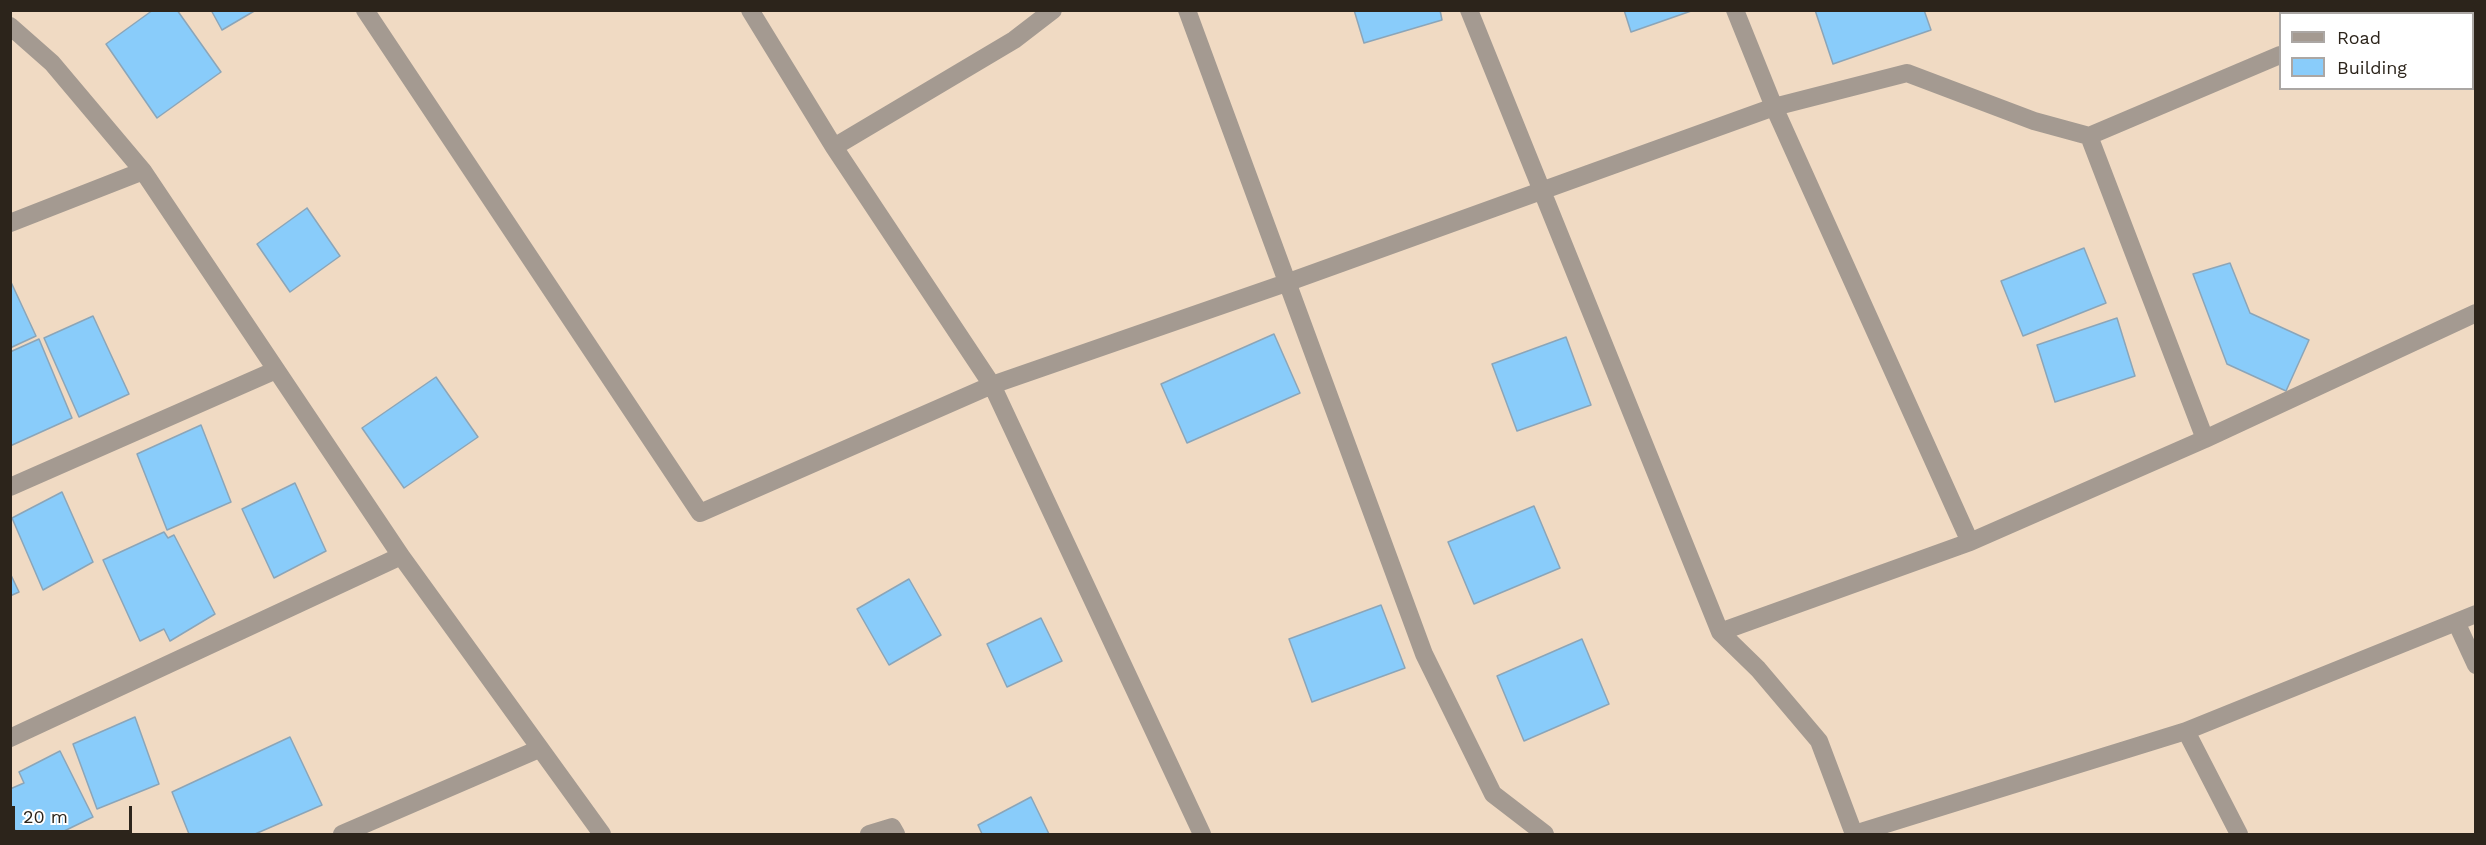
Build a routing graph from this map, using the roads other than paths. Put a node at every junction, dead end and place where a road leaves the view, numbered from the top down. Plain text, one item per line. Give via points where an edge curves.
1 (365, 10) edge
2 (750, 10) edge
3 (1053, 10) edge
4 (1187, 10) edge
5 (1469, 10) edge
6 (1735, 10) edge
7 (10, 26) edge
8 (2279, 55) edge
9 (1774, 107) junction
10 (2089, 136) junction
11 (834, 147) junction
12 (143, 171) junction
13 (1542, 191) junction
14 (10, 223) edge
15 (1286, 283) junction
16 (2475, 313) edge
17 (276, 370) junction
18 (992, 385) junction
19 (2205, 439) junction
20 (10, 487) edge
21 (1970, 542) junction
22 (401, 556) junction
23 (2475, 614) edge
24 (2457, 624) junction
25 (1719, 632) junction
26 (2475, 665) edge
27 (2186, 731) junction
28 (10, 738) edge
29 (539, 749) junction
30 (342, 834) edge
31 (602, 834) edge
32 (869, 834) edge
33 (897, 834) edge
34 (1202, 834) edge
35 (1545, 834) edge
36 (1854, 834) edge
37 (2240, 834) edge

1 - 18 street via 700,513
2 - 11 street
3 - 11 street via 1014,40
4 - 15 street
5 - 13 street
6 - 9 street
7 - 12 street via 52,63
8 - 10 street
9 - 10 street via 1906,73 2034,122
9 - 13 street
9 - 21 street
10 - 19 street
11 - 18 street
12 - 14 street
12 - 17 street
13 - 15 street
13 - 25 street
15 - 18 street
15 - 35 street via 1424,654 1492,794
16 - 19 street
17 - 20 street
17 - 22 street
18 - 34 street
19 - 21 street
21 - 25 street
22 - 28 street
22 - 29 street
23 - 24 street
24 - 26 street
24 - 27 street
25 - 36 street via 1758,669 1819,741
27 - 36 street
27 - 37 street
29 - 30 street
29 - 31 street
32 - 33 street via 892,827

